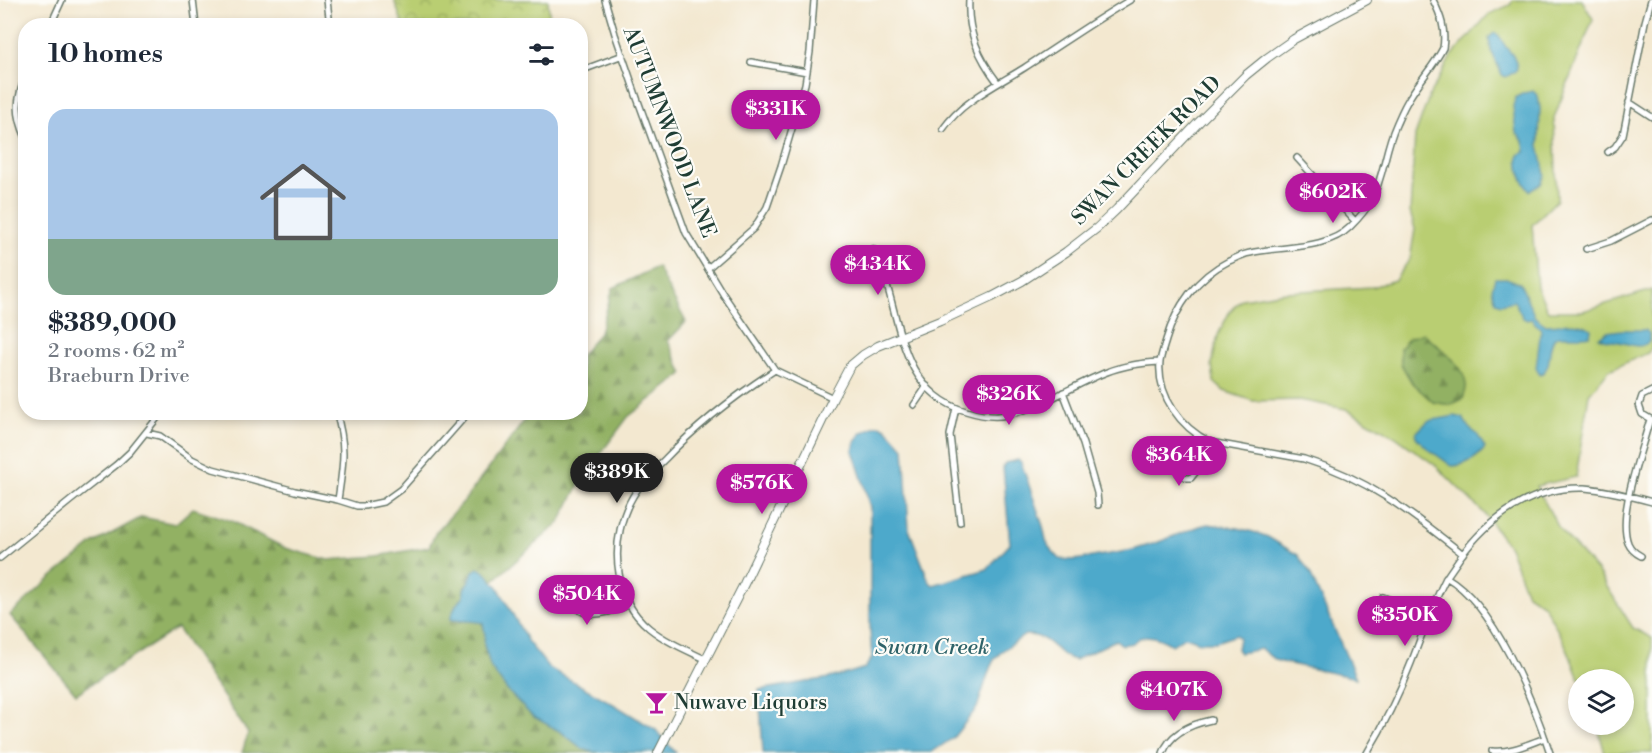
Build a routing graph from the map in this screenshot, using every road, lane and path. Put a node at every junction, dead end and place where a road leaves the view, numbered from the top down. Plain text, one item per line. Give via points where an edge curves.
1 (62, 0) edge
2 (193, 0) edge
3 (327, 0) edge
4 (605, 0) edge
5 (814, 0) edge
6 (969, 0) edge
7 (1131, 0) edge
8 (1367, 0) edge
9 (1432, 0) edge
10 (1651, 0) edge
11 (54, 18) edge
12 (195, 18) edge
13 (329, 18) edge
14 (623, 55) junction
15 (751, 62) dead end
16 (588, 68) edge
17 (807, 72) junction
18 (998, 83) junction
19 (1629, 102) junction
20 (1652, 117) edge
21 (943, 129) dead end
22 (1608, 152) dead end
23 (1297, 158) dead end
24 (1652, 220) edge
25 (1355, 221) junction
26 (873, 249) dead end
27 (1586, 249) dead end
28 (708, 268) junction
29 (902, 336) junction
30 (1160, 362) junction
31 (775, 370) junction
32 (927, 386) junction
33 (1652, 391) edge
34 (1063, 392) junction
35 (832, 398) junction
36 (914, 405) dead end
37 (956, 408) junction
38 (156, 420) edge
39 (338, 420) edge
40 (462, 420) edge
41 (1651, 420) edge
42 (147, 433) junction
43 (1197, 435) junction
44 (1210, 442) junction
45 (1629, 495) junction
46 (338, 500) junction
47 (1652, 502) edge
48 (1098, 505) dead end
49 (960, 522) dead end
50 (1462, 554) junction
51 (1641, 556) dead end
52 (0, 558) edge
53 (1446, 577) junction
54 (566, 591) dead end
55 (1383, 597) dead end
56 (629, 605) junction
57 (1430, 615) junction
58 (705, 659) junction
59 (1211, 720) dead end
60 (1545, 738) junction
61 (1492, 751) dead end
62 (658, 753) edge
63 (1163, 753) edge
64 (1367, 753) edge
65 (1550, 753) edge

1 - 11 street
2 - 12 street
3 - 13 street
4 - 14 street, AUTUMNWOOD LANE
5 - 17 street
6 - 18 street via 972,36
7 - 18 street
8 - 29 street, SWAN CREEK ROAD via 1294,39 1246,75 1117,209 1066,252 992,297
9 - 25 street via 1443,24 1443,48 1405,106 1390,139 1373,198
10 - 19 street
14 - 16 street
14 - 28 street, AUTUMNWOOD LANE via 684,227
15 - 17 street
17 - 28 street via 765,210 754,228
18 - 21 street via 962,108
19 - 20 street
19 - 22 street via 1623,135
23 - 25 street
24 - 27 street
25 - 30 street via 1327,240 1248,253 1212,271 1182,303
26 - 29 street via 882,265
28 - 31 street, AUTUMNWOOD LANE
29 - 32 street via 913,367
29 - 35 street, SWAN CREEK ROAD via 857,359
30 - 34 street via 1118,368
30 - 43 street via 1169,403
31 - 35 street, AUTUMNWOOD LANE
31 - 56 street via 704,421 634,495 620,528 617,555 620,582
32 - 36 street
32 - 37 street
33 - 41 street via 1642,396 1639,405 1642,414
34 - 37 street via 1006,415
34 - 48 street via 1083,444
35 - 58 street, SWAN CREEK ROAD
37 - 49 street via 950,435
38 - 42 street
39 - 46 street via 344,462
40 - 46 street via 394,495 368,506
41 - 45 street
42 - 46 street via 160,436 213,470
42 - 52 street via 116,465
43 - 44 street
43 - 44 street via 1179,474 1191,478
44 - 50 street via 1304,459 1356,479 1401,507
45 - 47 street
45 - 50 street via 1584,488 1540,494 1494,520
45 - 51 street via 1626,537 1632,551
50 - 53 street
53 - 57 street
53 - 60 street via 1466,591 1488,620 1519,673
54 - 56 street via 574,606 584,613 602,614
55 - 57 street
56 - 58 street via 648,628
57 - 64 street via 1396,698
58 - 62 street, SWAN CREEK ROAD
59 - 63 street via 1182,730
60 - 61 street via 1509,751
60 - 65 street

